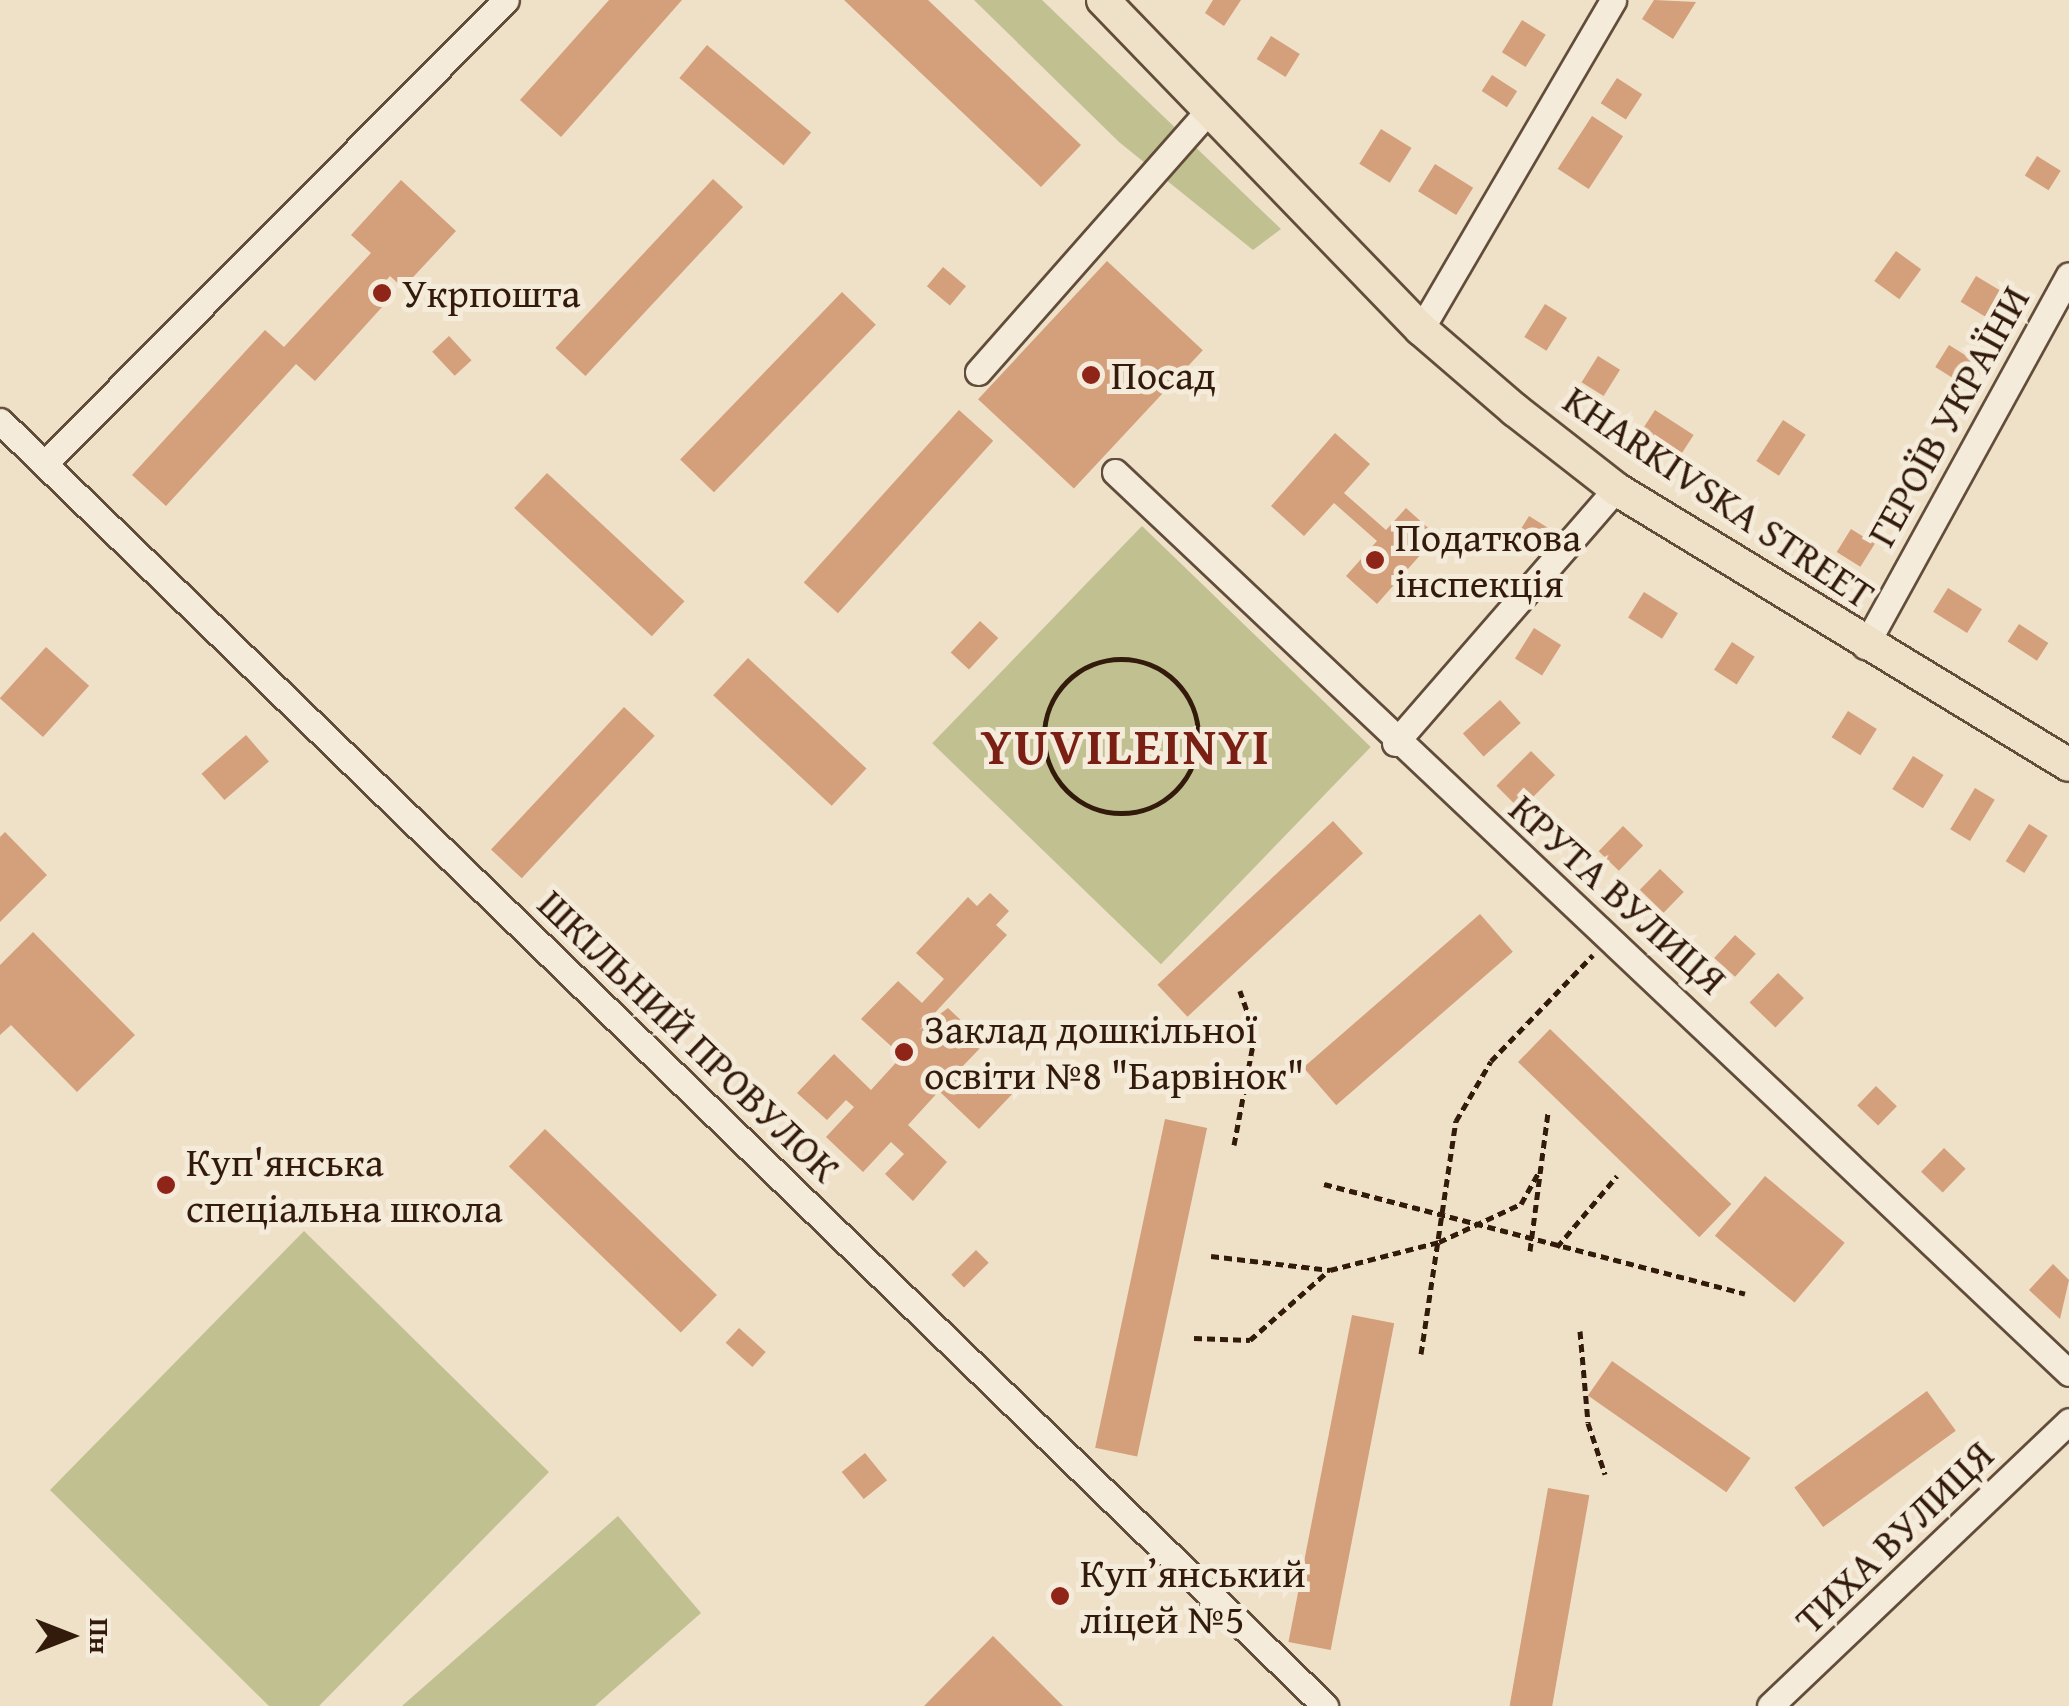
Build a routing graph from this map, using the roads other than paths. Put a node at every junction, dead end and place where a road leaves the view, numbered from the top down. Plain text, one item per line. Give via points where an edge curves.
1 (506, 0) edge
2 (1103, 0) edge
3 (1613, 0) edge
4 (1210, 109) junction
5 (2069, 275) edge
6 (1421, 329) junction
7 (978, 372) dead end
8 (0, 421) edge
9 (45, 463) junction
10 (1115, 472) dead end
11 (1616, 489) junction
12 (1865, 646) junction
13 (1395, 743) junction
14 (2069, 765) edge
15 (2069, 1372) edge
16 (2069, 1422) edge
17 (1325, 1706) edge
18 (1770, 1706) edge

1 - 9 street
2 - 4 main road, KHARKIVSKA STREET
3 - 6 street
4 - 6 main road, KHARKIVSKA STREET
4 - 7 street
5 - 12 street, ГЕРОЇВ УКРАЇНИ
6 - 11 main road, KHARKIVSKA STREET
8 - 9 street, ШКІЛЬНИЙ ПРОВУЛОК
9 - 17 street, ШКІЛЬНИЙ ПРОВУЛОК
10 - 13 street, КРУТА ВУЛИЦЯ
11 - 12 main road, KHARKIVSKA STREET
11 - 13 street
12 - 14 main road, KHARKIVSKA STREET
13 - 15 street, КРУТА ВУЛИЦЯ via 1613,936
16 - 18 street, ТИХА ВУЛИЦЯ

